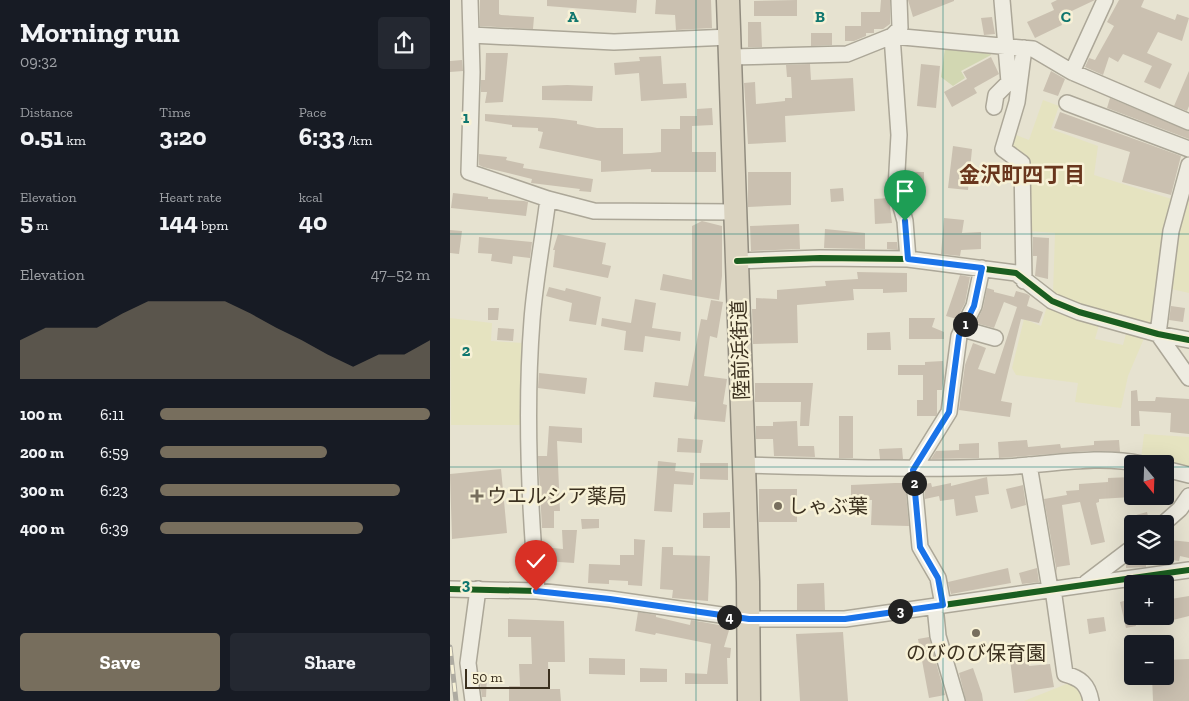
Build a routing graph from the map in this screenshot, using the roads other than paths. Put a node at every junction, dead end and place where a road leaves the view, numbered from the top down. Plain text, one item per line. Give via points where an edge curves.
1 (470, 0) edge
2 (728, 0) edge
3 (899, 0) edge
4 (1002, 0) edge
5 (1105, 0) edge
6 (471, 35) junction
7 (892, 36) junction
8 (1006, 46) junction
9 (730, 47) junction
10 (1024, 48) junction
11 (1072, 72) junction
12 (1068, 103) dead end
13 (994, 106) dead end
14 (1189, 122) edge
15 (1189, 149) edge
16 (1189, 165) edge
17 (548, 199) junction
18 (735, 212) junction
19 (908, 259) junction
20 (738, 261) junction
21 (982, 268) junction
22 (1024, 281) junction
23 (962, 329) junction
24 (1158, 334) junction
25 (994, 339) dead end
26 (1189, 340) edge
27 (1189, 378) edge
28 (1124, 460) edge
29 (743, 465) junction
30 (1029, 465) junction
31 (913, 470) junction
32 (1174, 471) edge
33 (1189, 475) edge
34 (1189, 496) edge
35 (1173, 515) edge
36 (1124, 554) edge
37 (1189, 570) edge
38 (1084, 584) junction
39 (450, 588) edge
40 (478, 589) junction
41 (1051, 589) junction
42 (536, 591) junction
43 (939, 605) junction
44 (749, 619) junction
45 (473, 701) edge
46 (749, 701) edge
47 (957, 701) edge
48 (1091, 701) edge

1 - 6 street
2 - 9 highway, 陸前浜街道
3 - 7 street via 900,28
4 - 8 street
5 - 11 street
6 - 9 street
6 - 17 street via 469,172
7 - 8 street
7 - 9 street via 847,54
7 - 19 street via 899,135 896,189 905,221
8 - 10 street
8 - 13 street via 1009,82 996,96
9 - 18 highway, 陸前浜街道
10 - 11 street via 1033,49
10 - 22 street via 1018,102 1003,149 1022,163
11 - 14 street
12 - 15 street
16 - 24 street via 1171,231
17 - 18 street via 594,211
17 - 42 street via 532,319 529,387 529,505
18 - 20 highway, 陸前浜街道
19 - 20 street
19 - 21 street
20 - 29 highway, 陸前浜街道
21 - 22 street via 1016,273
21 - 23 street via 974,306
22 - 24 street via 1052,301 1079,312
23 - 25 street
23 - 31 street via 949,412
24 - 26 street
24 - 27 street
28 - 30 street
29 - 31 street
29 - 44 highway, 陸前浜街道
30 - 31 street
30 - 41 street
31 - 43 street via 920,547 938,578
32 - 33 street
34 - 35 street
36 - 38 street
37 - 38 street
38 - 41 street
39 - 40 street
40 - 42 street
40 - 45 street via 468,663
41 - 43 street
41 - 48 street via 1065,674 1078,677 1089,690
42 - 44 street
43 - 44 street via 845,619
43 - 47 street via 938,636
44 - 46 highway, 陸前浜街道

